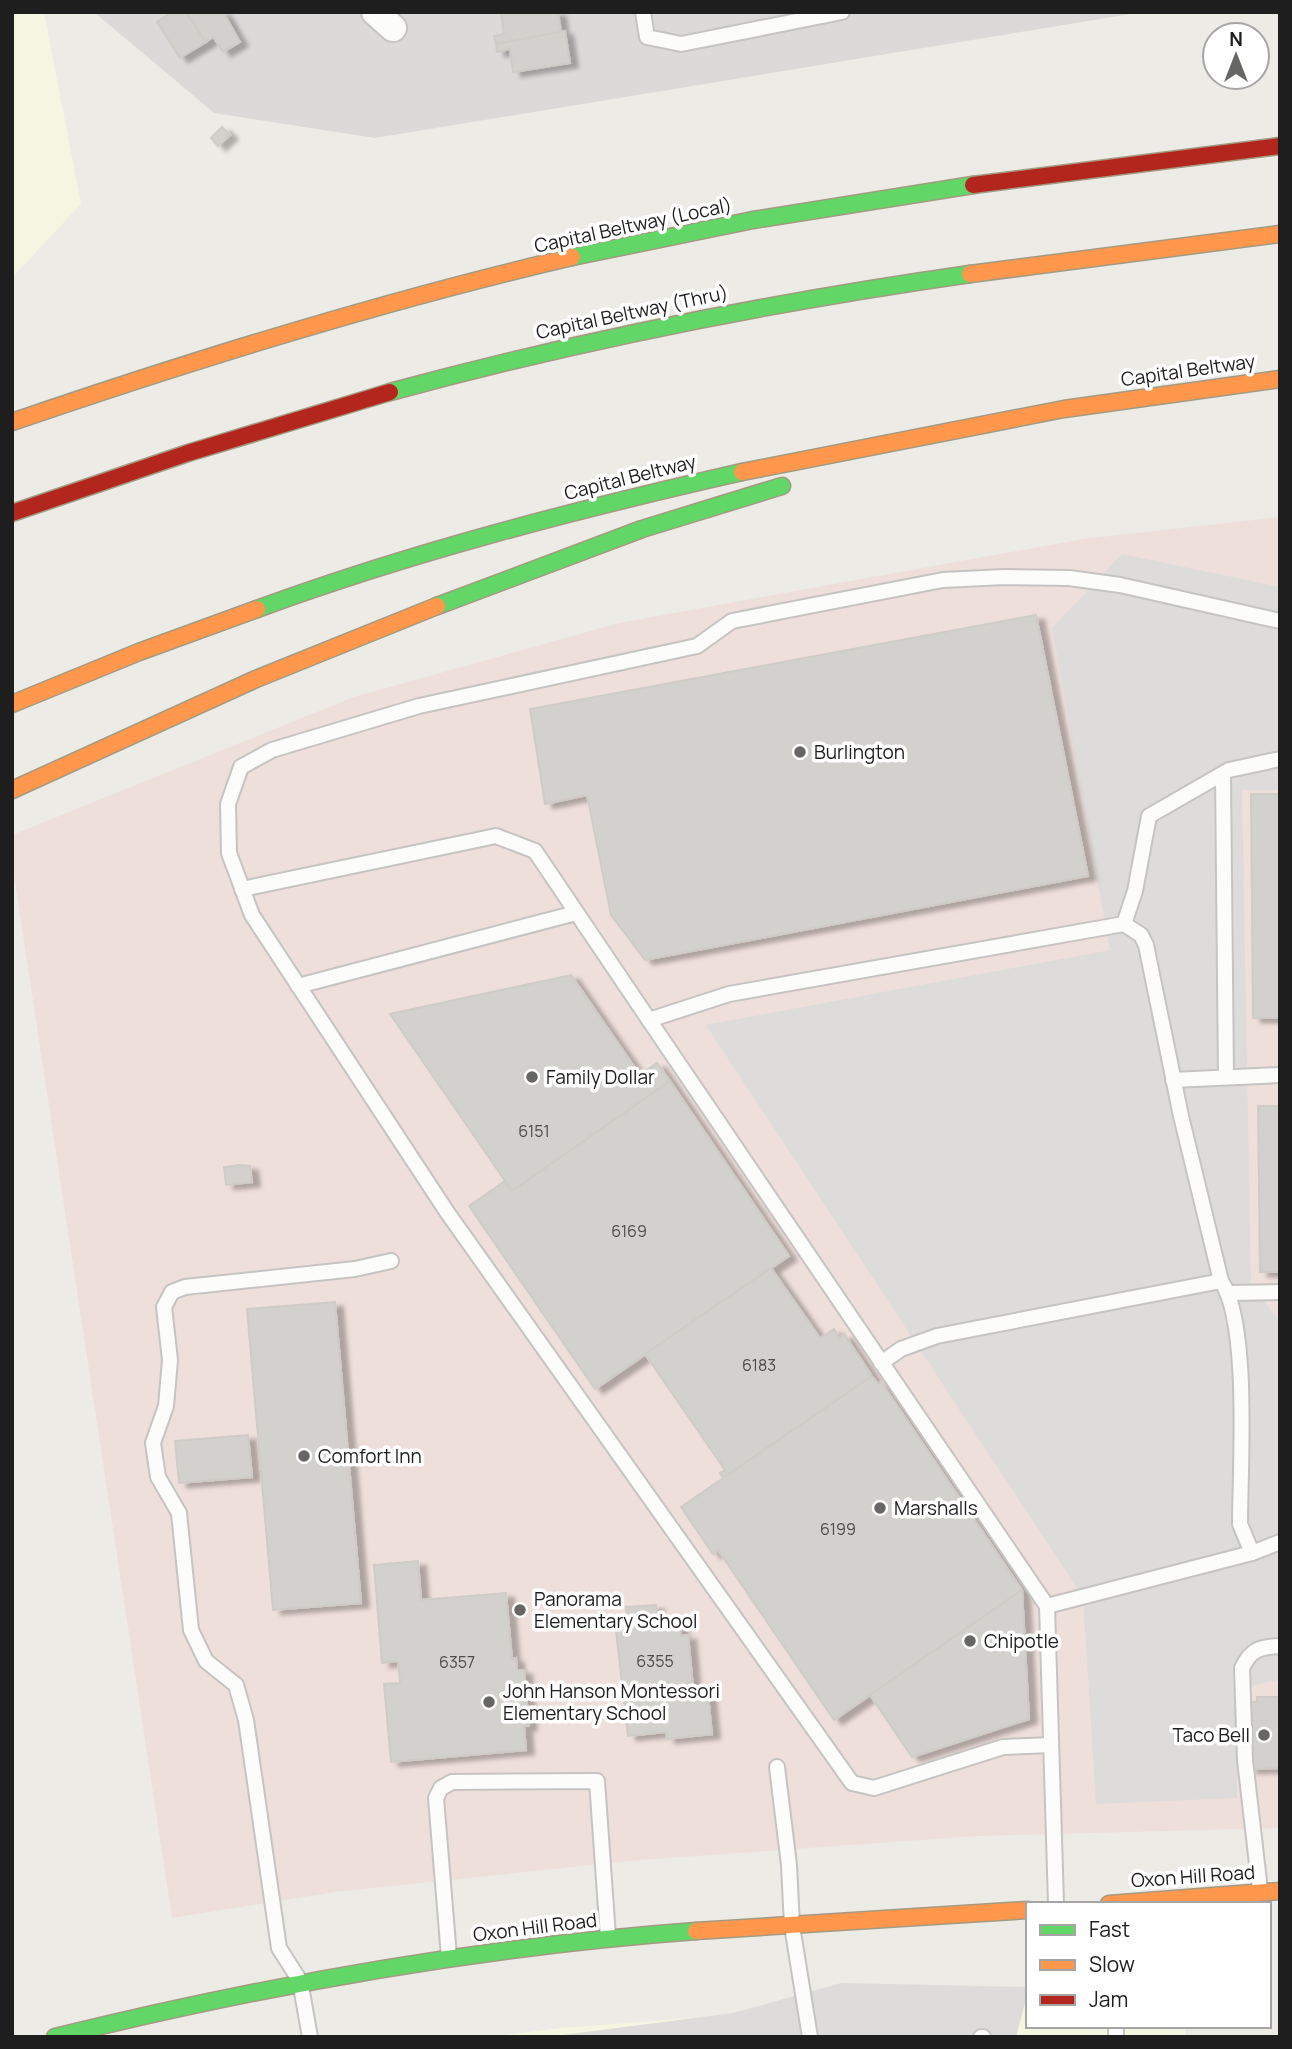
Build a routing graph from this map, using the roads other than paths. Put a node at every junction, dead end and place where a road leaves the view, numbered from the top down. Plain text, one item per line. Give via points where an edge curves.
1 (643, 12) edge
2 (842, 12) edge
3 (1280, 146) edge
4 (1280, 234) edge
5 (1280, 379) edge
6 (1067, 408) junction
7 (12, 422) edge
8 (843, 469) dead end
9 (803, 480) dead end
10 (12, 513) edge
11 (1280, 621) edge
12 (12, 704) edge
13 (1280, 760) edge
14 (1223, 774) junction
15 (12, 790) edge
16 (242, 889) junction
17 (576, 913) junction
18 (1124, 924) junction
19 (298, 986) junction
20 (649, 1020) junction
21 (1280, 1075) edge
22 (1226, 1077) junction
23 (1173, 1080) junction
24 (391, 1261) dead end
25 (1226, 1287) junction
26 (1280, 1292) edge
27 (881, 1363) junction
28 (1280, 1542) edge
29 (1252, 1553) junction
30 (1047, 1606) junction
31 (1280, 1646) edge
32 (1051, 1745) junction
33 (777, 1767) dead end
34 (1280, 1891) edge
35 (1261, 1892) junction
36 (1056, 1902) edge
37 (1138, 1902) edge
38 (1026, 1910) edge
39 (792, 1926) junction
40 (609, 1940) junction
41 (449, 1958) junction
42 (300, 1980) junction
43 (55, 2037) edge
44 (310, 2037) edge
45 (810, 2037) edge

1 - 2 lane via 647,37 681,44
3 - 7 main road, Capital Beltway (Local) via 1056,173 677,234 470,282 118,385
4 - 10 main road, Capital Beltway (Thru) via 890,285 727,313 523,358 342,405
5 - 6 main road, Capital Beltway
6 - 8 main road
6 - 12 main road, Capital Beltway via 779,463 571,512 396,562 225,620
9 - 15 main road via 588,548 411,615
11 - 16 lane via 1120,585 1004,577 943,580 732,621 697,646 419,706 272,750 241,766 228,804 229,853
13 - 14 lane
14 - 18 lane via 1149,816
14 - 22 lane
16 - 17 lane via 496,836 535,851
16 - 19 lane via 252,915
17 - 19 lane
17 - 20 lane
18 - 20 lane via 729,994
18 - 23 lane via 1141,935 1146,945
19 - 32 lane via 447,1212 852,1783 874,1788 1003,1747
20 - 27 lane
21 - 22 lane
22 - 23 lane
23 - 25 lane
24 - 42 lane via 185,1287 172,1292 164,1307 170,1360 166,1406 153,1443 158,1477 180,1513 191,1630 206,1661 236,1685 240,1696 279,1948
25 - 26 lane
25 - 27 lane via 937,1336 901,1349
25 - 29 lane via 1239,1335 1240,1524
27 - 30 lane
28 - 29 lane
29 - 30 lane
30 - 32 lane
31 - 35 lane via 1259,1647 1242,1668 1245,1760
32 - 36 lane
33 - 39 lane
34 - 35 main road, Oxon Hill Road
35 - 37 main road, Oxon Hill Road
38 - 39 main road, Oxon Hill Road
39 - 40 main road, Oxon Hill Road
39 - 45 lane
40 - 41 main road, Oxon Hill Road
40 - 41 lane via 597,1781 452,1782 441,1788 436,1798
41 - 42 main road, Oxon Hill Road
42 - 43 main road, Oxon Hill Road
42 - 44 lane

